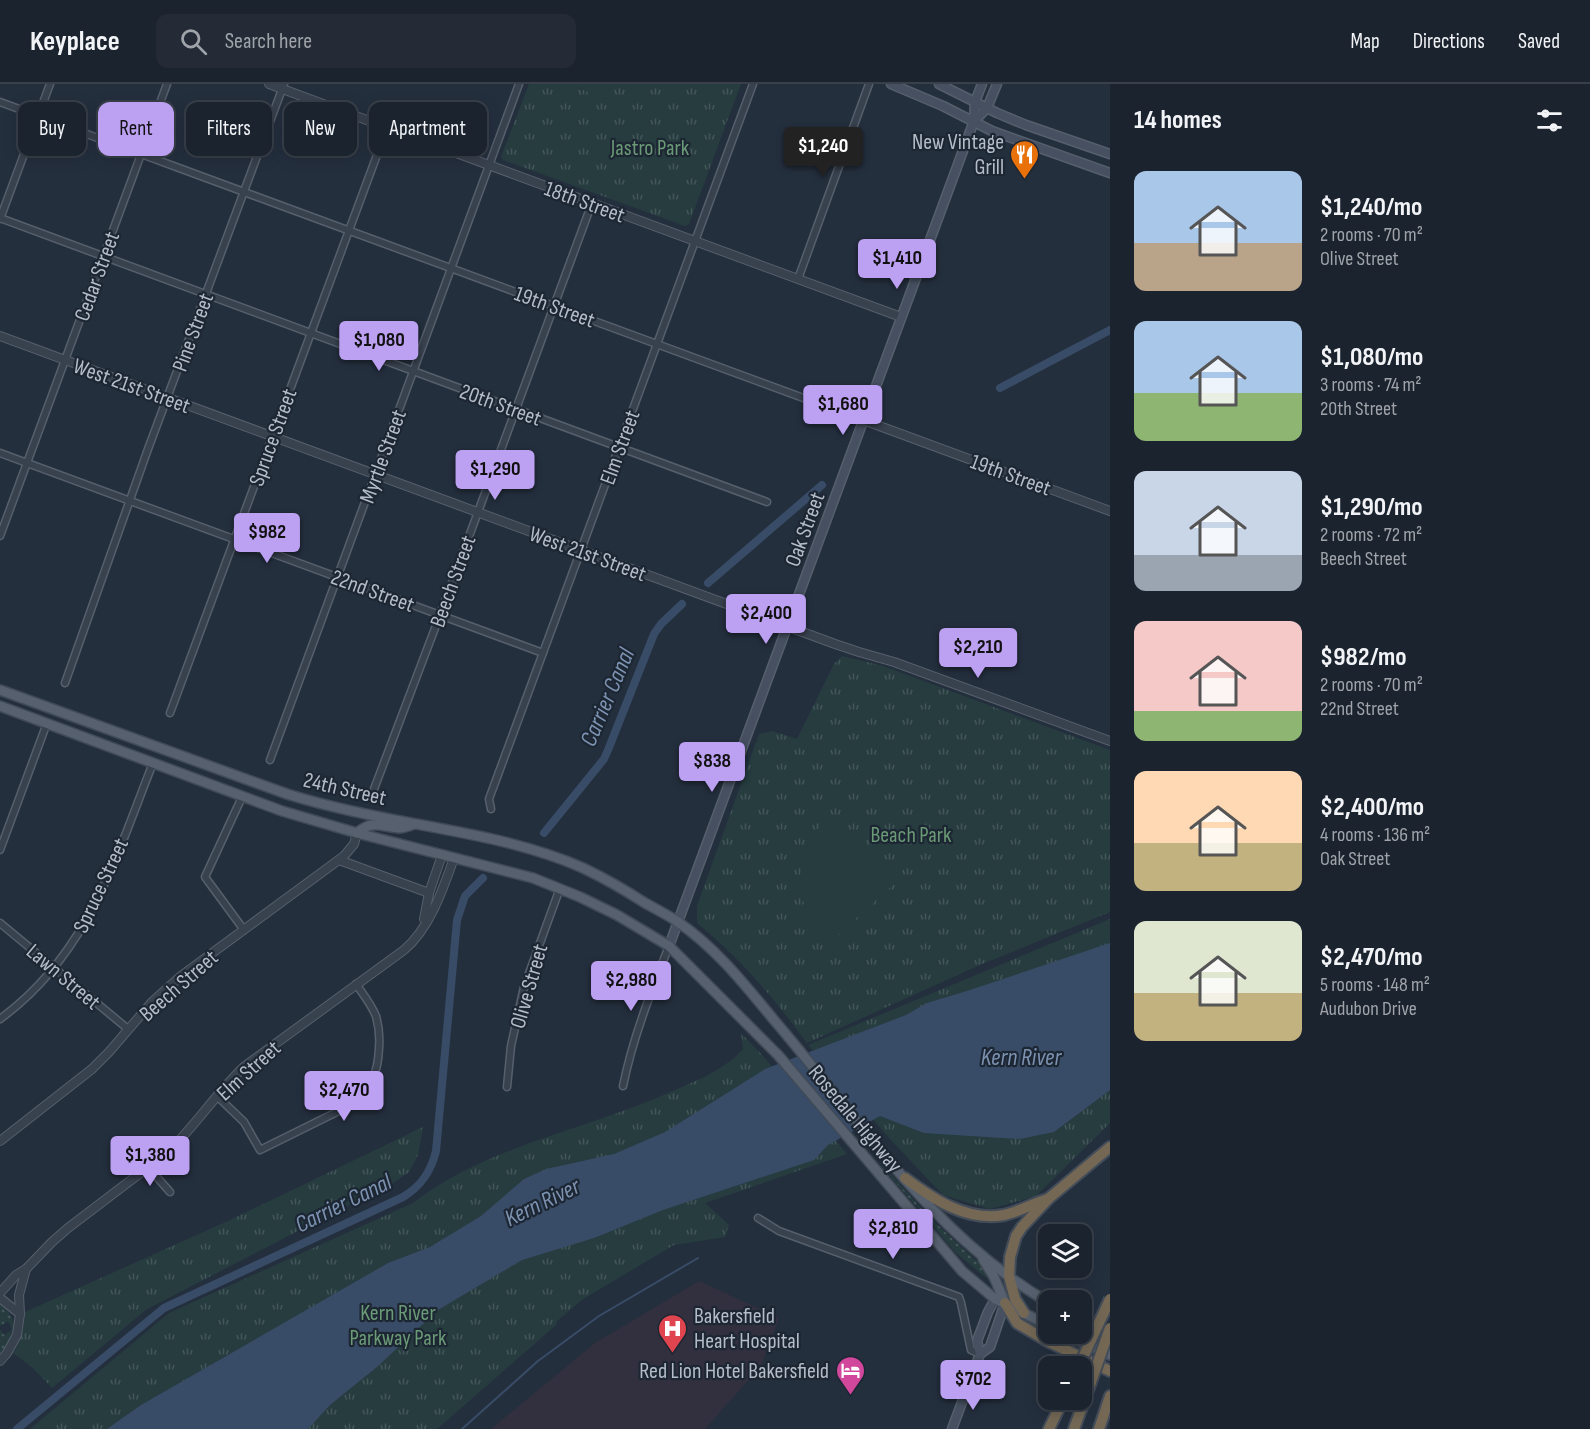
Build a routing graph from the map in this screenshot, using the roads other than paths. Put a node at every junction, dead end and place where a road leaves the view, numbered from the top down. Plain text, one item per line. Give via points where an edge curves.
1 (50, 84) edge
2 (167, 84) edge
3 (269, 84) edge
4 (519, 84) edge
5 (753, 84) edge
6 (870, 84) edge
7 (891, 84) edge
8 (939, 84) edge
9 (982, 84) edge
10 (997, 84) edge
11 (283, 86) edge
12 (0, 102) edge
13 (43, 102) edge
14 (160, 102) edge
15 (975, 102) junction
16 (987, 108) junction
17 (18, 109) edge
18 (369, 121) edge
19 (974, 122) junction
20 (1110, 154) edge
21 (23, 156) edge
22 (140, 156) edge
23 (146, 156) edge
24 (377, 156) edge
25 (464, 156) edge
26 (489, 165) junction
27 (1110, 173) edge
28 (244, 192) junction
29 (592, 203) junction
30 (0, 219) edge
31 (349, 230) junction
32 (695, 241) junction
33 (103, 257) junction
34 (451, 268) junction
35 (798, 279) junction
36 (206, 295) junction
37 (554, 306) junction
38 (901, 317) junction
39 (310, 333) junction
40 (0, 336) edge
41 (657, 344) junction
42 (65, 360) junction
43 (413, 371) junction
44 (167, 398) junction
45 (516, 409) junction
46 (863, 420) junction
47 (272, 436) junction
48 (619, 447) junction
49 (0, 453) edge
50 (26, 463) junction
51 (375, 474) junction
52 (131, 501) junction
53 (767, 502) dead end
54 (1110, 511) edge
55 (478, 512) junction
56 (0, 536) edge
57 (234, 539) junction
58 (581, 550) junction
59 (337, 577) junction
60 (440, 615) junction
61 (787, 626) junction
62 (543, 653) junction
63 (65, 683) dead end
64 (0, 690) edge
65 (0, 706) edge
66 (170, 713) dead end
67 (48, 723) junction
68 (1110, 741) edge
69 (270, 760) dead end
70 (153, 763) junction
71 (374, 789) dead end
72 (242, 797) junction
73 (491, 809) dead end
74 (416, 824) junction
75 (357, 833) junction
76 (0, 850) edge
77 (442, 855) junction
78 (454, 858) junction
79 (339, 860) junction
80 (560, 888) junction
81 (429, 893) junction
82 (678, 922) junction
83 (0, 923) edge
84 (423, 927) junction
85 (244, 930) junction
86 (669, 946) junction
87 (54, 968) junction
88 (356, 984) junction
89 (0, 1019) edge
90 (128, 1029) junction
91 (623, 1086) dead end
92 (507, 1087) dead end
93 (217, 1096) junction
94 (0, 1141) edge
95 (1110, 1147) edge
96 (148, 1167) junction
97 (905, 1178) junction
98 (170, 1192) dead end
99 (1048, 1199) junction
100 (758, 1218) dead end
101 (979, 1252) junction
102 (26, 1269) junction
103 (1009, 1276) junction
104 (0, 1293) edge
105 (1036, 1294) joint
106 (0, 1298) edge
107 (1004, 1298) junction
108 (1110, 1299) edge
109 (1024, 1313) joint
110 (20, 1314) junction
111 (1038, 1320) edge
112 (1092, 1325) edge
113 (1110, 1328) edge
114 (1110, 1334) edge
115 (1088, 1344) edge
116 (980, 1354) junction
117 (1110, 1354) edge
118 (1084, 1356) edge
119 (0, 1361) edge
120 (1110, 1371) edge
121 (1110, 1396) edge
122 (1058, 1410) edge
123 (952, 1429) edge
124 (1049, 1429) edge
125 (1074, 1429) edge
126 (1099, 1429) edge

1 - 13 street
2 - 14 street, Cedar Street
3 - 11 street, 18th Street
4 - 26 street, Myrtle Street
5 - 32 street, Elm Street
6 - 35 street
7 - 19 main road
8 - 15 main road
9 - 15 main road, Oak Street
10 - 16 main road, Oak Street
11 - 18 street, 18th Street
11 - 28 street, Pine Street
12 - 17 street, 19th Street
15 - 16 main road
15 - 19 main road, Oak Street
16 - 19 main road, Oak Street
16 - 20 main road
19 - 27 main road
19 - 38 main road, Oak Street
21 - 30 street
22 - 33 street, Cedar Street
23 - 28 street, 19th Street
24 - 31 street, Spruce Street
25 - 26 street, 18th Street
26 - 29 street, 18th Street
26 - 34 street, Myrtle Street
28 - 31 street, 19th Street
28 - 36 street, Pine Street
29 - 32 street, 18th Street
29 - 37 street, Beech Street
30 - 33 street, 20th Street
31 - 34 street, 19th Street
31 - 39 street, Spruce Street
32 - 35 street, 18th Street
32 - 41 street, Elm Street
33 - 36 street, 20th Street
33 - 42 street, Cedar Street
34 - 37 street, 19th Street
34 - 43 street, Myrtle Street
35 - 38 street, 18th Street
36 - 39 street, 20th Street
36 - 44 street, Pine Street
37 - 41 street, 19th Street
37 - 45 street, Beech Street
38 - 46 main road, Oak Street
39 - 43 street, 20th Street
39 - 47 street, Spruce Street
40 - 42 street, West 21st Street
41 - 46 street, 19th Street
41 - 48 street, Elm Street
42 - 44 street, West 21st Street
42 - 50 street, Cedar Street
43 - 45 street, 20th Street
43 - 51 street, Myrtle Street
44 - 47 street, West 21st Street
44 - 52 street, Pine Street
45 - 48 street, 20th Street
45 - 55 street, Beech Street
46 - 54 street, 19th Street
46 - 61 main road, Oak Street
47 - 51 street, West 21st Street
47 - 57 street, Spruce Street
48 - 53 street, 20th Street
48 - 58 street, Elm Street
49 - 50 street, 22nd Street
50 - 52 street, 22nd Street
50 - 56 street, Cedar Street
51 - 55 street, West 21st Street
51 - 59 street, Myrtle Street
52 - 57 street, 22nd Street
52 - 63 street, Pine Street
55 - 58 street, West 21st Street
55 - 60 street, Beech Street
57 - 59 street, 22nd Street
57 - 66 street, Spruce Street
58 - 61 street, West 21st Street
58 - 62 street, Elm Street
59 - 60 street, 22nd Street
59 - 69 street, Myrtle Street
60 - 62 street, 22nd Street
60 - 71 street, Beech Street
61 - 68 street, West 21st Street
61 - 82 main road, Oak Street
62 - 73 street, Elm Street via 489,799
64 - 74 main road, 24th Street via 287,794
65 - 67 main road, 24th Street
67 - 70 main road, 24th Street
67 - 76 street
70 - 72 main road, 24th Street
70 - 87 street, Spruce Street via 97,901
72 - 75 main road, 24th Street
72 - 85 street via 205,878
74 - 75 main road via 401,828 371,825
74 - 82 main road, 24th Street via 491,839 562,860 603,878
75 - 77 main road, 24th Street
75 - 79 street, Beech Street via 350,849
77 - 78 main road, 24th Street
77 - 81 street, Elm Street
78 - 80 main road, 24th Street
78 - 84 street, Elm Street via 440,897
79 - 81 street
79 - 85 street, Beech Street
80 - 86 main road, 24th Street via 608,910
80 - 92 street, Olive Street via 524,987
81 - 84 street, Elm Street
82 - 86 main road, Oak Street
82 - 97 main road, Rosedale Highway via 720,957
83 - 87 street, Lawn Street
84 - 88 street, Elm Street via 404,950
85 - 90 street, Beech Street via 166,989
86 - 91 street, Oak Street via 639,1024
86 - 107 main road, Rosedale Highway via 778,1055 962,1271
87 - 89 street, Spruce Street
87 - 90 street, Lawn Street
88 - 93 street, Elm Street via 245,1066
88 - 93 street via 371,1006 380,1039 377,1070 360,1098 260,1150 244,1122
90 - 94 street, Beech Street via 92,1069
93 - 96 street, Elm Street via 181,1139
95 - 99 highway
96 - 98 street
96 - 102 street, Elm Street via 68,1228
97 - 99 highway via 932,1198 972,1214 1004,1215
97 - 101 main road, Rosedale Highway
99 - 103 highway via 1016,1236
100 - 116 street via 779,1231 958,1297 970,1350
101 - 103 main road, Rosedale Highway
101 - 107 main road
102 - 104 street, Elm Street
102 - 110 street via 19,1295
103 - 105 main road, Rosedale Highway
103 - 107 highway
105 - 107 main road
106 - 110 street
107 - 109 highway
107 - 116 main road via 990,1347
107 - 116 main road via 988,1312 977,1341
107 - 120 highway via 1017,1323
108 - 118 highway, bridge
109 - 111 main road
110 - 119 street via 13,1343
112 - 114 main road
113 - 125 highway, bridge
115 - 117 main road
116 - 123 main road
121 - 126 highway
122 - 124 highway

